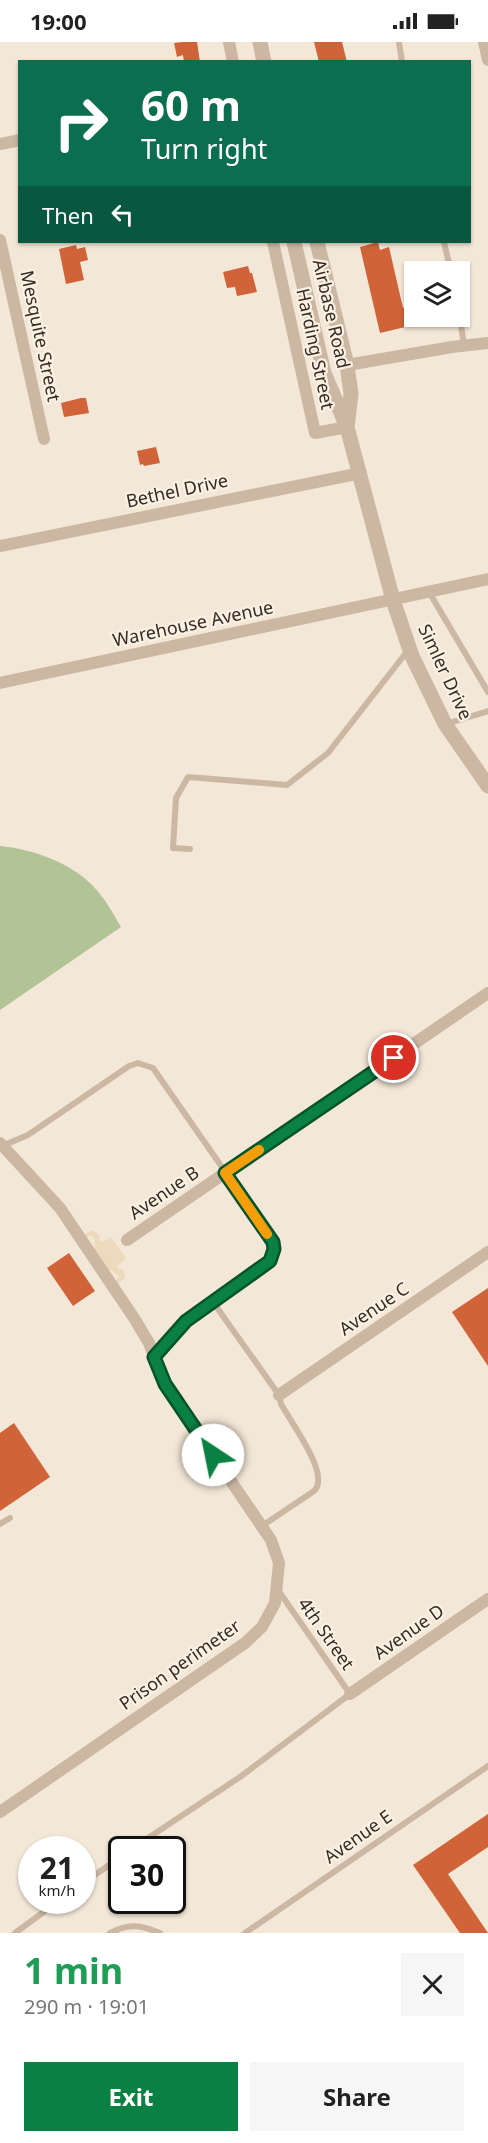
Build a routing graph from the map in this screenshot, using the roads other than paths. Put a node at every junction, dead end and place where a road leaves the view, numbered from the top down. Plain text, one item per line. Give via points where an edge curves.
1 (229, 42) edge
2 (260, 42) edge
3 (399, 42) edge
4 (484, 42) edge
5 (233, 60) edge
6 (264, 60) edge
7 (402, 60) edge
8 (488, 60) edge
9 (18, 140) edge
10 (0, 144) edge
11 (0, 240) edge
12 (273, 243) edge
13 (294, 243) edge
14 (317, 243) edge
15 (444, 243) edge
16 (448, 261) edge
17 (461, 327) edge
18 (488, 343) edge
19 (464, 345) junction
20 (347, 365) junction
21 (347, 427) junction
22 (44, 439) dead end
23 (361, 473) junction
24 (0, 546) edge
25 (488, 579) edge
26 (429, 592) junction
27 (393, 600) junction
28 (409, 648) junction
29 (0, 683) edge
30 (488, 692) edge
31 (488, 711) edge
32 (445, 724) junction
33 (488, 786) edge
34 (190, 849) dead end
35 (488, 993) edge
36 (1, 1145) edge
37 (225, 1173) junction
38 (127, 1240) dead end
39 (488, 1252) edge
40 (213, 1302) junction
41 (154, 1357) junction
42 (279, 1395) junction
43 (10, 1518) dead end
44 (0, 1524) edge
45 (262, 1526) junction
46 (278, 1590) junction
47 (488, 1599) edge
48 (350, 1694) junction
49 (488, 1766) edge
50 (0, 1812) edge
51 (151, 1836) edge
52 (41, 1914) edge
53 (15, 1933) edge
54 (110, 1933) edge
55 (160, 1933) edge
56 (245, 1933) edge

1 - 5 street
2 - 6 street
3 - 7 lane
4 - 8 street
9 - 10 street
11 - 22 street, Mesquite Street
12 - 21 street, Harding Street via 315,433
13 - 21 street, Airbase Road via 324,373
14 - 20 street, Airbase Road
15 - 16 lane
17 - 19 lane
18 - 19 street
19 - 20 street
20 - 21 street, Airbase Road via 351,394
21 - 23 street, Airbase Road
23 - 24 street, Bethel Drive
23 - 27 street, Airbase Road
25 - 26 street, Warehouse Avenue
26 - 27 street, Warehouse Avenue
26 - 30 lane
27 - 28 street, Simler Drive
27 - 29 street, Warehouse Avenue
28 - 32 street, Simler Drive
28 - 34 lane via 328,753 287,785 188,777 176,798 173,848
31 - 32 lane
32 - 33 street, Simler Drive
35 - 37 street, Avenue B
36 - 37 lane via 28,1135 138,1063 153,1068
36 - 41 street, Prison perimeter via 60,1208 134,1318
37 - 38 street, Avenue B
37 - 40 lane via 274,1249 270,1261
39 - 42 street, Avenue C
40 - 41 lane via 186,1321
40 - 42 lane
41 - 45 street, Prison perimeter via 165,1384
42 - 45 lane via 314,1462 318,1484 314,1491
43 - 44 lane
45 - 46 street, Prison perimeter via 279,1563
46 - 48 lane, 4th Street
46 - 50 street, Prison perimeter via 262,1627 245,1643
47 - 48 street, Avenue D
48 - 51 lane via 240,1777
49 - 56 lane, Avenue E
52 - 53 lane
54 - 55 lane via 123,1926 144,1926

